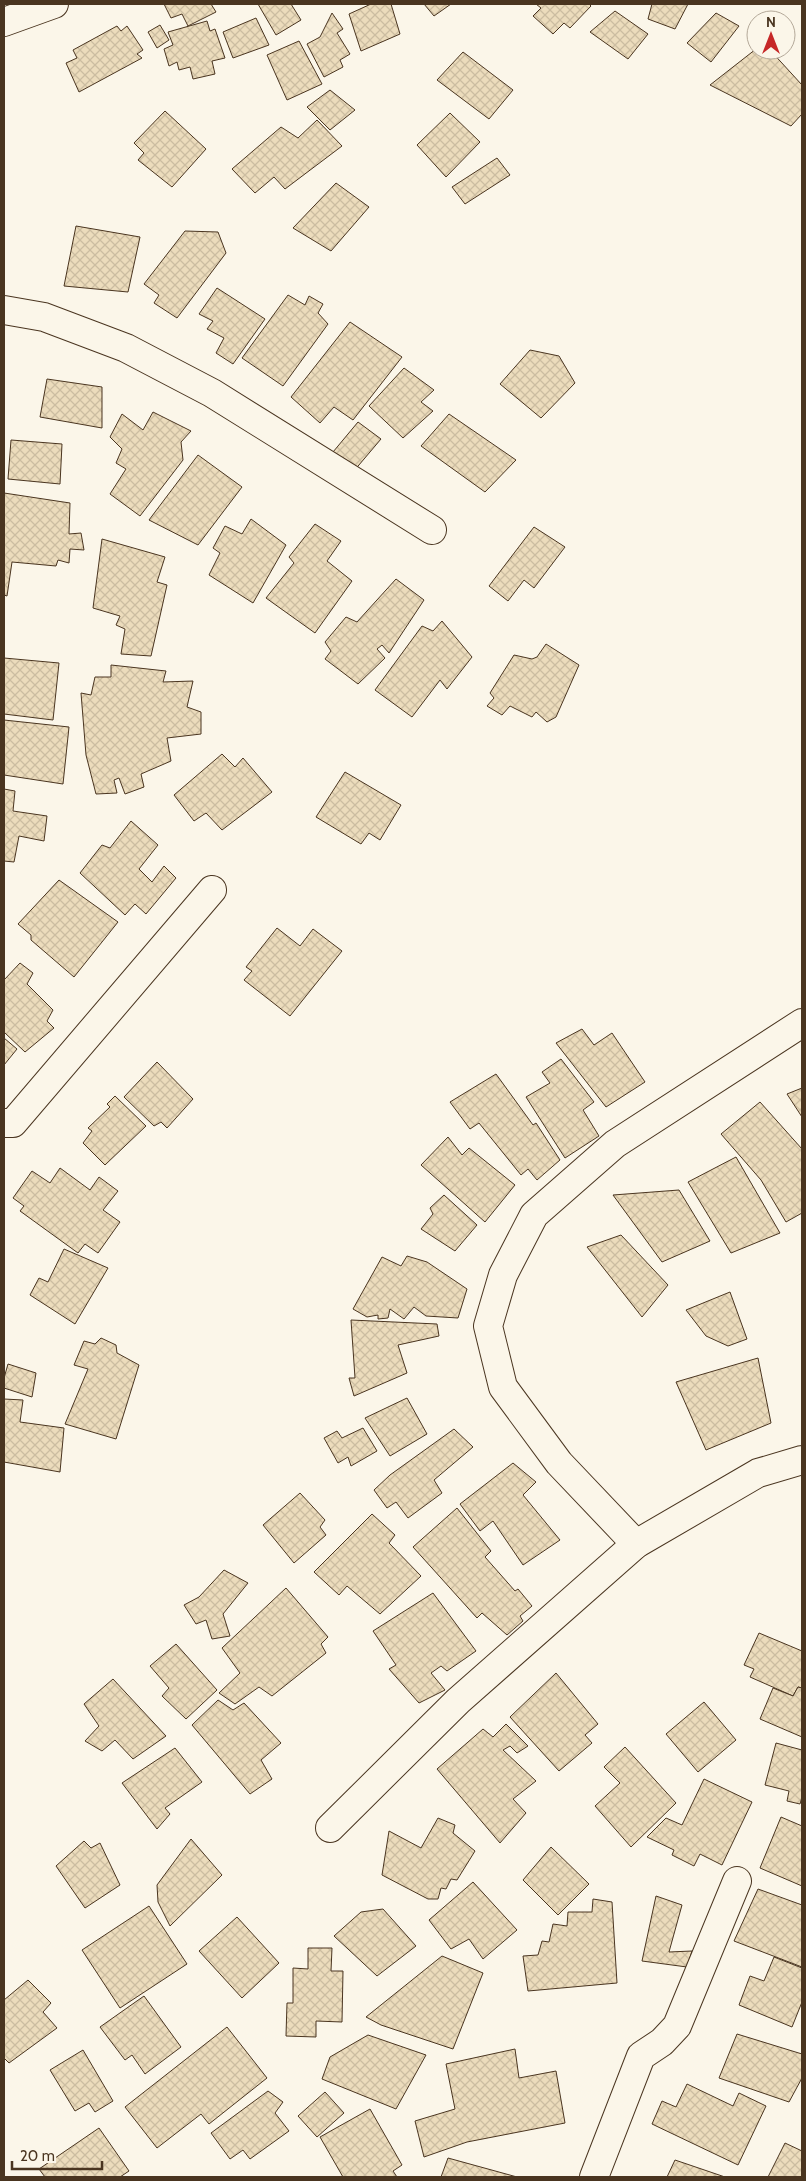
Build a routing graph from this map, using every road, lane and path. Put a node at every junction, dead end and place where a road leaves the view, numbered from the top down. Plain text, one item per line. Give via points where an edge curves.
1 (54, 4) edge
2 (4, 22) edge
3 (4, 310) edge
4 (432, 530) dead end
5 (212, 890) dead end
6 (802, 1023) edge
7 (4, 1123) edge
8 (802, 1460) edge
9 (636, 1544) junction
10 (330, 1828) dead end
11 (737, 1881) dead end
12 (594, 2177) edge

1 - 2 street
3 - 4 street via 44,317 126,348 212,393
5 - 7 street via 13,1123
6 - 9 street via 615,1144 534,1215 503,1275 488,1326 503,1387 559,1463
8 - 9 street via 758,1473
9 - 10 street via 458,1702
11 - 12 street via 677,2026 662,2042 641,2056

